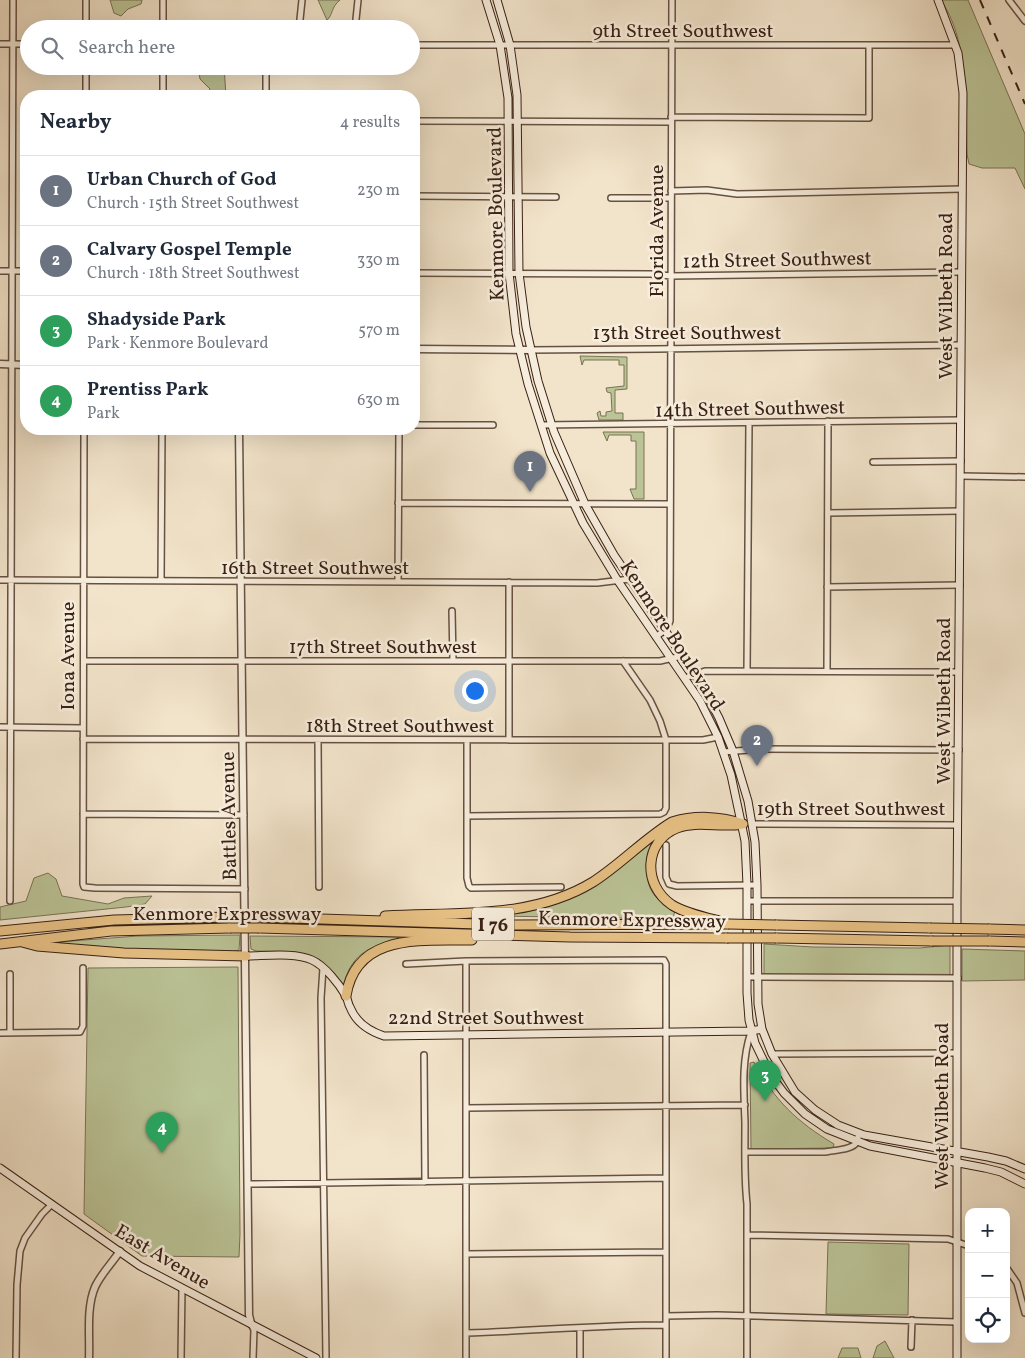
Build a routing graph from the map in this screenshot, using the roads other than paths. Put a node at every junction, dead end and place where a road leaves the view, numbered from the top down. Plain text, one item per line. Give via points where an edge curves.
1 (13, 0) edge
2 (86, 0) edge
3 (163, 0) edge
4 (302, 0) edge
5 (358, 0) edge
6 (486, 0) edge
7 (497, 0) edge
8 (672, 0) edge
9 (938, 0) edge
10 (1009, 0) edge
11 (86, 20) edge
12 (163, 20) edge
13 (300, 20) edge
14 (356, 20) edge
15 (1025, 21) edge
16 (0, 44) edge
17 (13, 44) junction
18 (20, 44) edge
19 (672, 44) junction
20 (420, 45) edge
21 (500, 45) junction
22 (510, 45) junction
23 (869, 45) junction
24 (955, 45) junction
25 (86, 75) edge
26 (163, 75) edge
27 (266, 75) edge
28 (86, 90) edge
29 (163, 90) edge
30 (266, 90) edge
31 (671, 120) junction
32 (420, 121) edge
33 (509, 121) junction
34 (518, 121) junction
35 (962, 189) junction
36 (671, 191) junction
37 (420, 196) edge
38 (508, 197) junction
39 (518, 197) junction
40 (556, 197) dead end
41 (611, 198) dead end
42 (671, 198) junction
43 (0, 271) edge
44 (12, 271) junction
45 (20, 272) edge
46 (962, 272) junction
47 (420, 273) edge
48 (509, 273) junction
49 (519, 273) junction
50 (671, 276) junction
51 (961, 345) junction
52 (420, 349) edge
53 (671, 349) junction
54 (520, 350) junction
55 (530, 350) junction
56 (0, 364) edge
57 (11, 365) junction
58 (20, 365) edge
59 (961, 420) junction
60 (828, 421) junction
61 (749, 422) junction
62 (420, 425) edge
63 (493, 425) dead end
64 (540, 425) junction
65 (551, 425) junction
66 (670, 425) junction
67 (84, 435) edge
68 (162, 435) edge
69 (239, 435) edge
70 (399, 435) edge
71 (960, 461) junction
72 (873, 462) dead end
73 (960, 476) junction
74 (1025, 477) edge
75 (398, 503) junction
76 (573, 504) junction
77 (585, 504) junction
78 (670, 504) junction
79 (960, 511) junction
80 (828, 513) junction
81 (630, 579) junction
82 (0, 580) edge
83 (10, 580) junction
84 (84, 580) junction
85 (161, 581) junction
86 (241, 581) junction
87 (618, 581) junction
88 (398, 582) junction
89 (509, 582) junction
90 (960, 585) junction
91 (827, 587) junction
92 (452, 611) dead end
93 (665, 630) junction
94 (656, 637) junction
95 (682, 656) junction
96 (672, 659) junction
97 (84, 661) junction
98 (242, 661) junction
99 (453, 661) junction
100 (509, 661) junction
101 (623, 661) junction
102 (747, 671) junction
103 (827, 671) junction
104 (960, 672) junction
105 (695, 675) junction
106 (685, 678) junction
107 (0, 726) edge
108 (10, 727) junction
109 (83, 728) junction
110 (718, 737) junction
111 (83, 739) junction
112 (243, 740) junction
113 (466, 740) junction
114 (509, 740) junction
115 (666, 740) junction
116 (318, 741) junction
117 (959, 750) junction
118 (733, 751) junction
119 (723, 752) junction
120 (83, 814) junction
121 (244, 815) junction
122 (467, 816) junction
123 (743, 824) junction
124 (753, 824) junction
125 (958, 825) junction
126 (666, 845) dead end
127 (747, 885) junction
128 (758, 885) junction
129 (319, 886) dead end
130 (562, 887) dead end
131 (245, 889) junction
132 (10, 901) dead end
133 (747, 901) junction
134 (757, 901) junction
135 (957, 901) junction
136 (322, 919) junction
137 (728, 924) junction
138 (1025, 930) edge
139 (0, 931) edge
140 (570, 937) junction
141 (17, 941) junction
142 (1025, 942) edge
143 (0, 944) edge
144 (246, 956) junction
145 (466, 961) junction
146 (406, 964) dead end
147 (83, 968) dead end
148 (323, 968) junction
149 (10, 974) dead end
150 (747, 978) junction
151 (757, 978) junction
152 (958, 978) junction
153 (346, 996) junction
154 (762, 1029) junction
155 (751, 1031) junction
156 (666, 1032) junction
157 (0, 1033) edge
158 (10, 1033) junction
159 (467, 1034) junction
160 (957, 1053) junction
161 (772, 1054) junction
162 (424, 1055) dead end
163 (744, 1105) junction
164 (666, 1106) junction
165 (466, 1108) junction
166 (859, 1133) junction
167 (857, 1142) junction
168 (958, 1150) junction
169 (745, 1152) junction
170 (958, 1162) junction
171 (0, 1168) edge
172 (1025, 1169) edge
173 (666, 1178) junction
174 (467, 1181) junction
175 (425, 1182) junction
176 (323, 1183) junction
177 (248, 1184) junction
178 (1025, 1184) edge
179 (52, 1204) junction
180 (747, 1235) junction
181 (958, 1242) junction
182 (965, 1245) edge
183 (120, 1251) junction
184 (665, 1252) junction
185 (466, 1254) junction
186 (1010, 1273) edge
187 (182, 1288) junction
188 (1025, 1313) edge
189 (666, 1316) junction
190 (747, 1317) junction
191 (912, 1320) junction
192 (957, 1322) junction
193 (251, 1323) junction
194 (666, 1325) junction
195 (580, 1328) junction
196 (466, 1333) junction
197 (911, 1347) dead end
198 (16, 1358) edge
199 (89, 1358) edge
200 (181, 1358) edge
201 (253, 1358) edge
202 (316, 1358) edge
203 (326, 1358) edge
204 (466, 1358) edge
205 (580, 1358) edge
206 (666, 1358) edge
207 (747, 1358) edge
208 (957, 1358) edge

1 - 17 street
2 - 11 street
3 - 12 street
4 - 13 street
5 - 14 street
6 - 21 main road, Kenmore Boulevard
7 - 22 main road, Kenmore Boulevard
8 - 19 street, Florida Avenue
9 - 24 main road, West Wilbeth Road
10 - 15 street
16 - 17 street
17 - 18 street
17 - 44 street
19 - 22 street, 9th Street Southwest
19 - 23 street, 9th Street Southwest
19 - 31 street, Florida Avenue
20 - 21 street, 9th Street Southwest
21 - 22 street, 9th Street Southwest
21 - 33 main road, Kenmore Boulevard
22 - 34 main road, Kenmore Boulevard
23 - 24 street, 9th Street Southwest
23 - 31 street via 869,118
24 - 35 main road, West Wilbeth Road via 962,78
25 - 28 street
26 - 29 street
27 - 30 street
31 - 34 street
31 - 36 street, Florida Avenue
32 - 33 street
33 - 34 street
33 - 38 main road, Kenmore Boulevard
34 - 39 main road, Kenmore Boulevard
35 - 36 street via 737,194 707,190
35 - 46 main road, West Wilbeth Road
36 - 42 street, Florida Avenue
37 - 38 street
38 - 39 street
38 - 48 main road, Kenmore Boulevard
39 - 40 street
39 - 49 main road, Kenmore Boulevard
41 - 42 street
42 - 50 street, Florida Avenue
43 - 44 street
44 - 45 street
44 - 57 street
46 - 50 street, 12th Street Southwest
46 - 51 main road, West Wilbeth Road
47 - 48 street, 12th Street Southwest
48 - 49 street, 12th Street Southwest
48 - 54 main road, Kenmore Boulevard
49 - 50 street, 12th Street Southwest
49 - 55 main road, Kenmore Boulevard
50 - 53 street, Florida Avenue
51 - 53 street, 13th Street Southwest
51 - 59 main road, West Wilbeth Road
52 - 54 street, 13th Street Southwest
53 - 55 street, 13th Street Southwest
53 - 66 street, Florida Avenue
54 - 55 street, 13th Street Southwest
54 - 64 main road, Kenmore Boulevard
55 - 65 main road, Kenmore Boulevard
56 - 57 street
57 - 58 street
57 - 83 street
59 - 60 street, 14th Street Southwest
59 - 71 main road, West Wilbeth Road
60 - 61 street, 14th Street Southwest
60 - 80 street
61 - 66 street, 14th Street Southwest
61 - 102 street
62 - 63 street
64 - 65 street, 14th Street Southwest
64 - 76 main road, Kenmore Boulevard
65 - 66 street, 14th Street Southwest
65 - 77 main road, Kenmore Boulevard
66 - 78 street, Florida Avenue
67 - 84 street, Iona Avenue
68 - 85 street
69 - 86 street, Battles Avenue
70 - 75 street
71 - 72 street
71 - 73 main road, West Wilbeth Road
73 - 74 street
73 - 79 main road, West Wilbeth Road
75 - 76 street
75 - 88 street
76 - 77 street
76 - 87 main road, Kenmore Boulevard
77 - 78 street
77 - 81 main road, Kenmore Boulevard
78 - 93 street, Florida Avenue via 670,620
79 - 80 street
79 - 90 main road, West Wilbeth Road
80 - 91 street
81 - 87 street, 16th Street Southwest
81 - 93 main road, Kenmore Boulevard
82 - 83 street, 16th Street Southwest
83 - 84 street, 16th Street Southwest
83 - 108 street
84 - 85 street, 16th Street Southwest
84 - 97 street, Iona Avenue
85 - 86 street, 16th Street Southwest
86 - 88 street, 16th Street Southwest
86 - 98 street, Battles Avenue
87 - 89 street, 16th Street Southwest
87 - 94 main road, Kenmore Boulevard
88 - 89 street, 16th Street Southwest
89 - 100 street
90 - 91 street
90 - 104 main road, West Wilbeth Road
91 - 103 street
92 - 99 street
93 - 94 street
93 - 95 main road, Kenmore Boulevard
94 - 96 main road, Kenmore Boulevard
95 - 96 street, 17th Street Southwest
95 - 105 main road, Kenmore Boulevard
96 - 101 street, 17th Street Southwest
96 - 106 main road, Kenmore Boulevard
97 - 98 street, 17th Street Southwest
97 - 109 street, Iona Avenue
98 - 99 street, 17th Street Southwest
98 - 112 street, Battles Avenue
99 - 100 street, 17th Street Southwest
100 - 101 street, 17th Street Southwest
100 - 114 street
101 - 115 street via 650,700
102 - 103 street
102 - 105 street via 706,671
103 - 104 street
104 - 117 main road, West Wilbeth Road
105 - 106 street
105 - 118 main road, Kenmore Boulevard
106 - 110 main road, Kenmore Boulevard
107 - 108 street
108 - 109 street
108 - 132 street
109 - 111 street, Iona Avenue
110 - 115 street, 18th Street Southwest
110 - 119 main road, Kenmore Boulevard
111 - 112 street, 18th Street Southwest
111 - 120 street, Iona Avenue
112 - 116 street, 18th Street Southwest
112 - 121 street, Battles Avenue
113 - 114 street, 18th Street Southwest
113 - 116 street, 18th Street Southwest
113 - 122 street
114 - 115 street, 18th Street Southwest
115 - 122 street via 666,808 660,814
116 - 129 street
117 - 118 street
117 - 125 main road, West Wilbeth Road
118 - 119 street
118 - 124 main road, Kenmore Boulevard
119 - 123 main road, Kenmore Boulevard
120 - 121 street
120 - 131 street, Iona Avenue via 84,887
121 - 131 street, Battles Avenue
122 - 130 street via 467,878 471,888
123 - 124 main road, 19th Street Southwest
123 - 127 main road, Kenmore Boulevard
123 - 136 highway via 730,819 701,818 672,822 593,882 539,904 484,912
123 - 137 highway via 680,826 661,836 651,862 653,883 663,898 683,910
124 - 125 street, 19th Street Southwest
124 - 128 main road, Kenmore Boulevard
125 - 135 main road, West Wilbeth Road
126 - 127 street via 669,884
127 - 128 street
127 - 133 main road, Kenmore Boulevard
128 - 134 main road, Kenmore Boulevard
131 - 144 street, Battles Avenue
133 - 134 street
133 - 150 main road, Kenmore Boulevard
134 - 135 street
134 - 151 main road, Kenmore Boulevard
135 - 152 main road, West Wilbeth Road
136 - 137 highway, Kenmore Expressway / I 76 via 513,924
136 - 139 highway, Kenmore Expressway / I 76, bridge via 114,920
137 - 138 highway, Kenmore Expressway / I 76, bridge
140 - 141 highway, Kenmore Expressway / I 76, bridge via 230,928 111,931
140 - 142 highway, Kenmore Expressway / I 76, bridge
140 - 153 highway via 406,942 386,946 370,953 356,966
141 - 143 highway, Kenmore Expressway / I 76
141 - 144 highway via 85,951
144 - 148 main road, 22nd Street Southwest via 304,957
144 - 177 street, Battles Avenue
145 - 146 street
145 - 156 street via 664,960
145 - 159 street
147 - 158 street via 82,1030 76,1034
148 - 153 main road, 22nd Street Southwest
148 - 176 street
149 - 158 street
150 - 151 street
150 - 155 main road, Kenmore Boulevard
151 - 152 street
151 - 154 main road, Kenmore Boulevard
152 - 160 main road, West Wilbeth Road
153 - 159 main road, 22nd Street Southwest via 362,1025 384,1036
154 - 155 main road, 22nd Street Southwest
154 - 161 main road, Kenmore Boulevard
155 - 156 main road, 22nd Street Southwest
155 - 163 street via 745,1061
155 - 167 main road, Kenmore Boulevard via 770,1074 794,1104 827,1129
156 - 159 main road, 22nd Street Southwest
156 - 164 street
157 - 158 street
159 - 165 street
160 - 161 street
160 - 168 main road, West Wilbeth Road
161 - 166 main road, Kenmore Boulevard via 805,1101 838,1125
162 - 175 street
163 - 164 street
163 - 169 street
164 - 165 street
164 - 173 street
165 - 174 street
166 - 167 street
166 - 168 main road, Kenmore Boulevard
167 - 169 street via 826,1152
167 - 170 main road, Kenmore Boulevard
168 - 170 main road, West Wilbeth Road
168 - 172 main road, Kenmore Boulevard via 1006,1161
169 - 180 street
170 - 178 main road, Kenmore Boulevard via 1001,1172
170 - 181 main road, West Wilbeth Road
171 - 179 main road, East Avenue
173 - 174 street
173 - 184 street
174 - 175 street
174 - 185 street
175 - 176 street
176 - 177 street
176 - 203 street
177 - 193 street, Battles Avenue
179 - 183 main road, East Avenue
179 - 198 street via 25,1238 20,1250
180 - 181 street
180 - 190 street
181 - 182 street
181 - 192 main road, West Wilbeth Road
183 - 187 main road, East Avenue via 140,1266
183 - 199 street via 98,1282 93,1295
184 - 185 street
184 - 189 street
185 - 196 street
186 - 188 street via 1017,1283
187 - 193 main road, East Avenue
187 - 200 street
189 - 190 street
189 - 194 street
190 - 191 street
190 - 207 street
191 - 192 street
191 - 197 street
192 - 208 main road, West Wilbeth Road
193 - 201 street via 254,1330
193 - 202 main road, East Avenue
194 - 195 street
194 - 206 street
195 - 196 street
195 - 205 street
196 - 204 street

